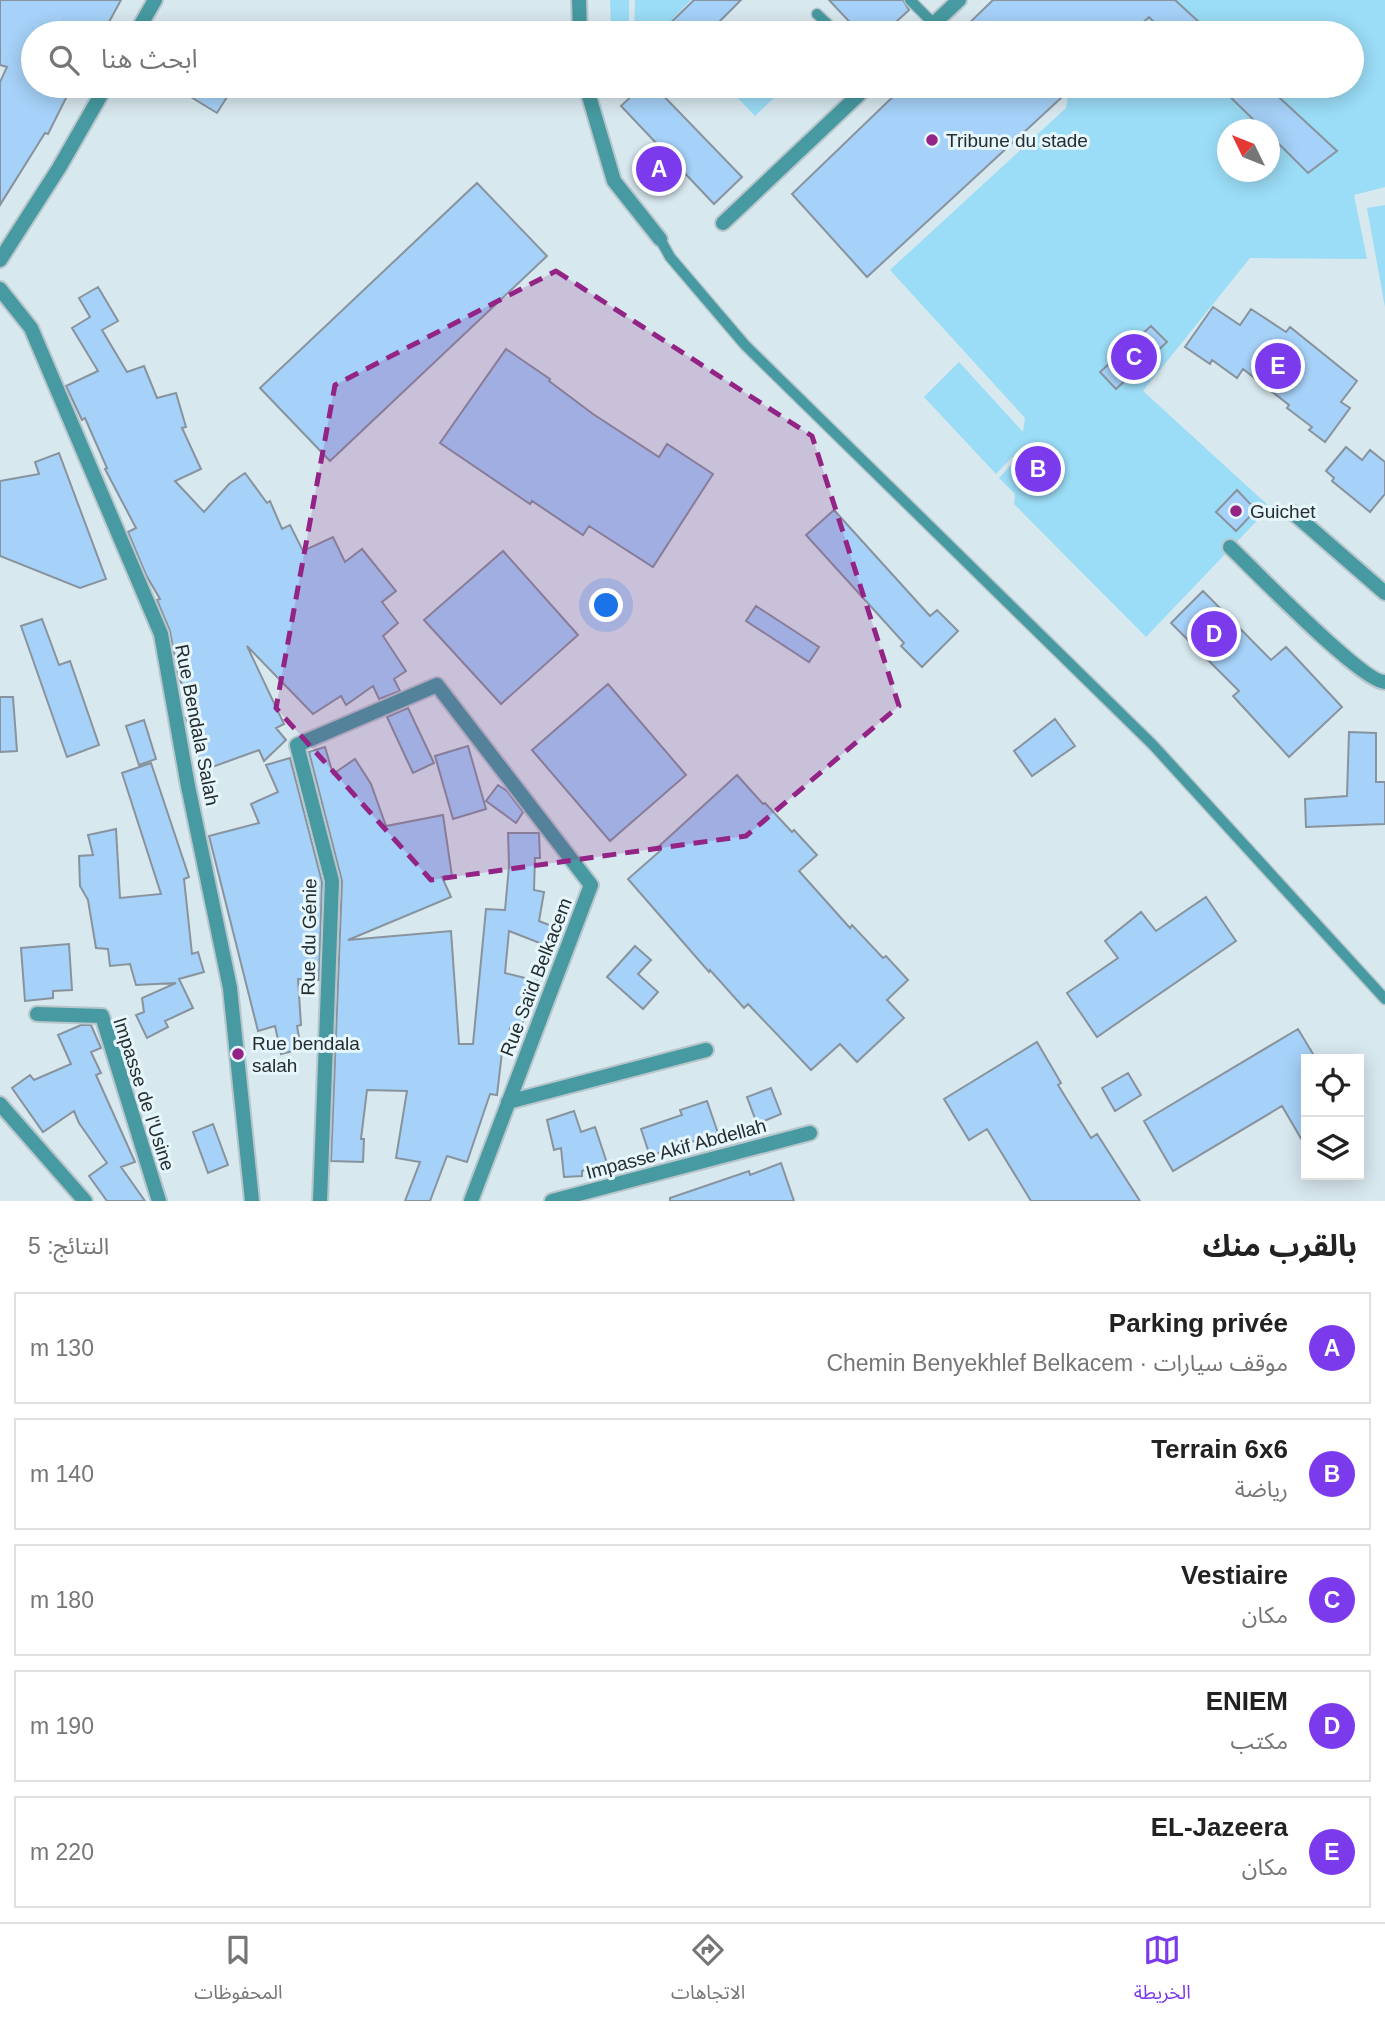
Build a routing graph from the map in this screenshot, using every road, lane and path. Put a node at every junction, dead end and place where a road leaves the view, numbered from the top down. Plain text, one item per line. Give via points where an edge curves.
1 (155, 0) edge
2 (579, 0) edge
3 (910, 0) edge
4 (959, 0) edge
5 (817, 14) dead end
6 (143, 21) edge
7 (580, 21) edge
8 (824, 21) edge
9 (924, 21) edge
10 (937, 21) edge
11 (99, 98) edge
12 (590, 98) edge
13 (855, 98) edge
14 (723, 223) dead end
15 (660, 239) joint
16 (0, 260) edge
17 (0, 289) edge
18 (1292, 512) dead end
19 (1230, 547) dead end
20 (1385, 593) edge
21 (1385, 682) edge
22 (437, 685) joint
23 (1385, 999) edge
24 (37, 1014) dead end
25 (706, 1050) dead end
26 (508, 1102) junction
27 (0, 1104) edge
28 (810, 1133) dead end
29 (85, 1201) edge
30 (159, 1201) edge
31 (252, 1201) edge
32 (320, 1201) edge
33 (471, 1201) edge
34 (552, 1201) edge

1 - 6 street
2 - 7 street
3 - 9 lane
4 - 10 street
5 - 8 lane
11 - 16 street
12 - 15 street via 614,181
13 - 14 street
15 - 23 lane via 745,345 1153,745
17 - 31 street, Rue Bendala Salah via 31,328 161,634 230,988
18 - 20 street
19 - 21 street via 1352,663
22 - 26 street, Rue Saïd Belkacem via 591,885
22 - 32 street, Rue du Génie via 297,745 332,881
24 - 30 street, Impasse de l'Usine via 102,1016
25 - 26 street
26 - 33 street, Rue Saïd Belkacem
27 - 29 street
28 - 34 street, Impasse Akif Abdellah

